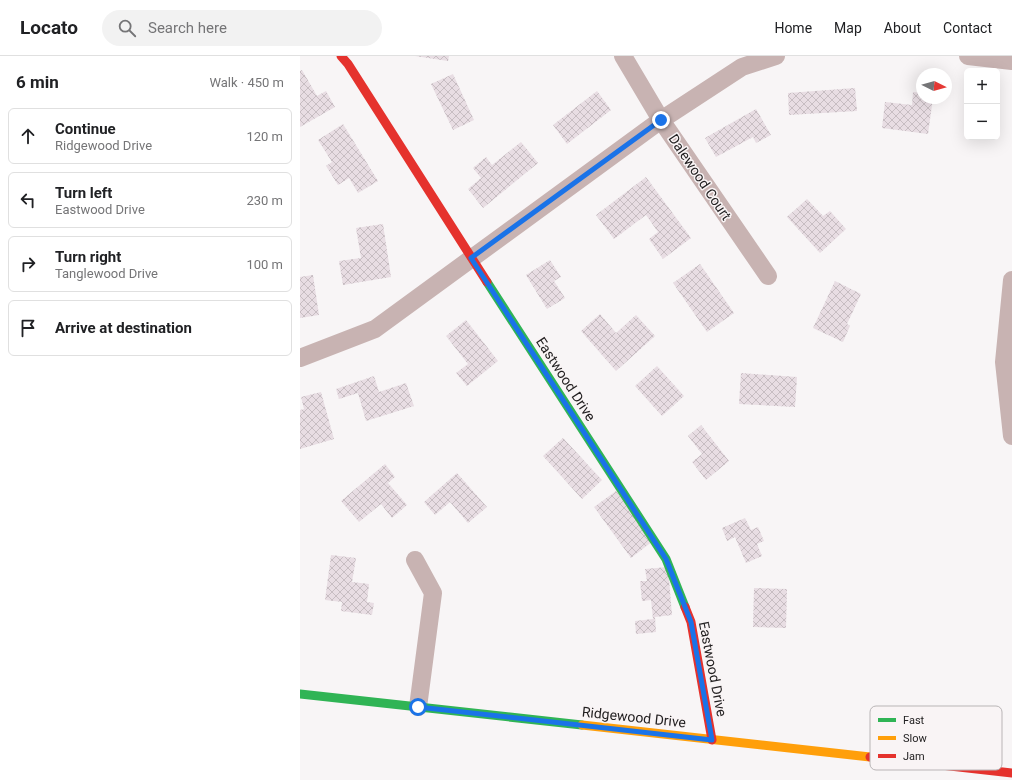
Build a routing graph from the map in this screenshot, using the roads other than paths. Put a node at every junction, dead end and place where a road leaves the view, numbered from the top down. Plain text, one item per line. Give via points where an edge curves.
1 (341, 56) edge
2 (624, 56) edge
3 (776, 56) edge
4 (968, 56) edge
5 (1012, 61) edge
6 (661, 120) junction
7 (471, 258) junction
8 (768, 276) dead end
9 (1012, 280) edge
10 (300, 358) edge
11 (1012, 436) edge
12 (415, 560) dead end
13 (300, 694) edge
14 (418, 707) junction
15 (712, 740) junction
16 (870, 757) edge
17 (985, 770) edge
18 (1012, 773) edge

1 - 7 street, Eastwood Drive
2 - 6 street, Dalewood Court
3 - 6 street via 742,67
4 - 5 street
6 - 7 street
6 - 8 street, Dalewood Court
7 - 10 street via 375,329
7 - 15 street, Eastwood Drive via 666,559 691,622
9 - 11 street via 1004,362
12 - 14 street via 433,593
13 - 14 street, Ridgewood Drive
14 - 15 street, Ridgewood Drive
15 - 16 street, Ridgewood Drive
17 - 18 street, Ridgewood Drive

